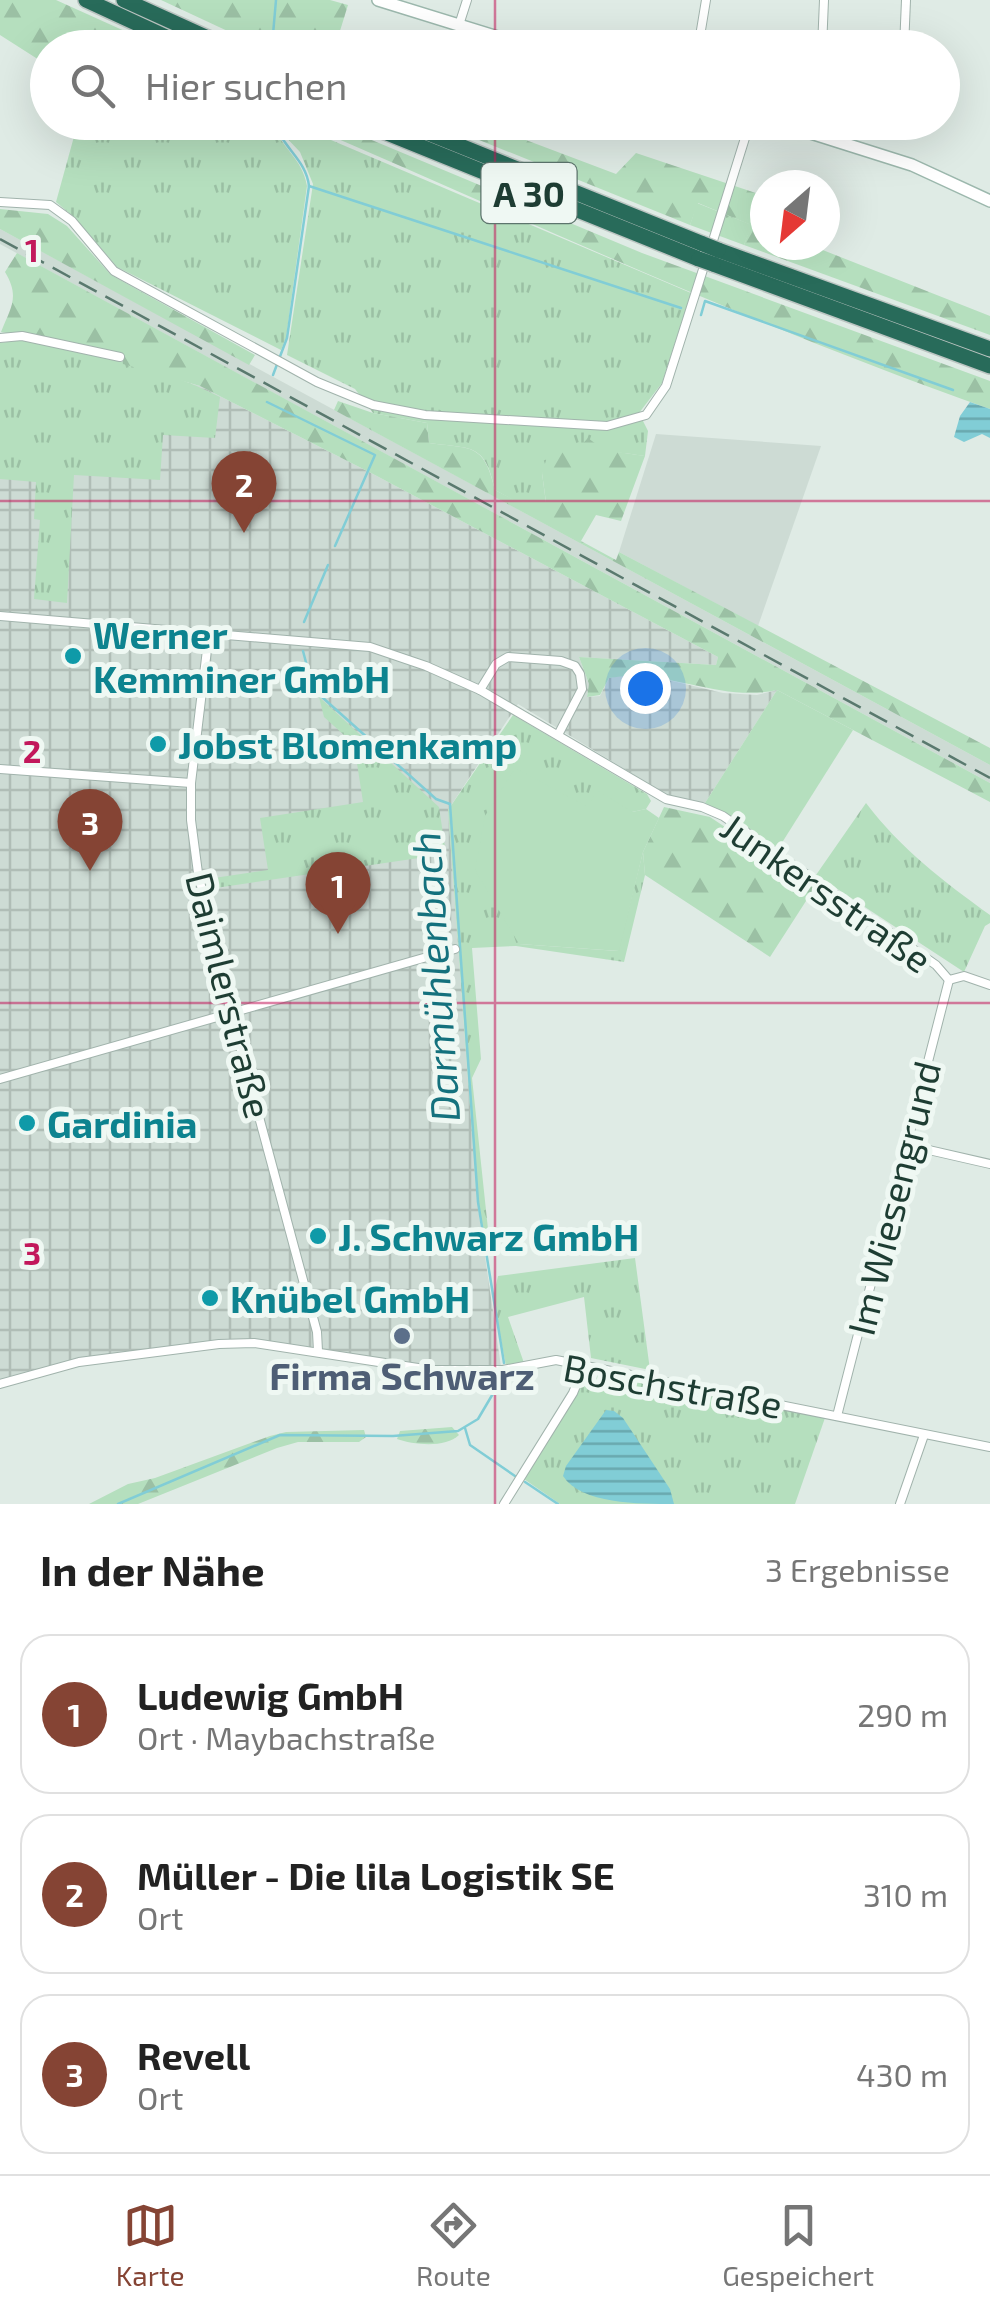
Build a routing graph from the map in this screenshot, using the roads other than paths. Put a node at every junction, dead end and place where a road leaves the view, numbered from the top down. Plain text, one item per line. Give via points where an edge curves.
1 (86, 0) edge
2 (124, 0) edge
3 (378, 0) edge
4 (467, 0) edge
5 (706, 0) edge
6 (824, 0) edge
7 (906, 0) edge
8 (460, 25) junction
9 (151, 30) edge
10 (190, 30) edge
11 (476, 30) edge
12 (701, 30) edge
13 (823, 30) edge
14 (905, 30) edge
15 (407, 140) edge
16 (443, 140) edge
17 (744, 140) edge
18 (846, 140) edge
19 (0, 202) edge
20 (990, 202) edge
21 (708, 254) junction
22 (0, 338) edge
23 (990, 349) edge
24 (120, 357) dead end
25 (990, 366) edge
26 (0, 616) edge
27 (209, 632) junction
28 (480, 690) junction
29 (558, 736) junction
30 (0, 769) edge
31 (191, 782) junction
32 (455, 948) dead end
33 (949, 980) junction
34 (990, 986) edge
35 (231, 1013) junction
36 (0, 1079) edge
37 (907, 1145) junction
38 (990, 1164) edge
39 (318, 1351) junction
40 (584, 1366) junction
41 (0, 1384) edge
42 (837, 1416) junction
43 (924, 1435) junction
44 (990, 1447) edge
45 (504, 1504) edge
46 (900, 1504) edge

1 - 9 highway
2 - 10 highway
3 - 8 main road
4 - 8 street
5 - 12 street
6 - 13 street
7 - 14 street
8 - 11 main road
15 - 21 highway, A 30
16 - 21 highway, A 30
17 - 19 street via 666,386 646,416 607,426 425,415 373,405 114,271 50,205
18 - 20 main road
21 - 23 highway, A 30
21 - 25 highway, A 30
22 - 24 street via 22,336
26 - 27 street, Junkersstraße
27 - 28 street, Junkersstraße via 370,647
27 - 31 street, Daimlerstraße
28 - 29 street, Junkersstraße
28 - 29 street via 508,656 575,666 582,689
29 - 33 street, Junkersstraße via 666,799 723,816
30 - 31 street
31 - 35 street, Daimlerstraße via 198,873
32 - 35 street
33 - 34 street, Junkersstraße via 964,976
33 - 37 street, Im Wiesengrund
35 - 36 street
35 - 39 street, Daimlerstraße
37 - 38 street
37 - 42 street, Im Wiesengrund
39 - 40 street, Boschstraße via 432,1370 556,1360
39 - 41 street, Boschstraße via 219,1344 79,1362
40 - 42 street, Boschstraße
40 - 45 street
42 - 43 street, Boschstraße
43 - 44 street, Boschstraße
43 - 46 street

